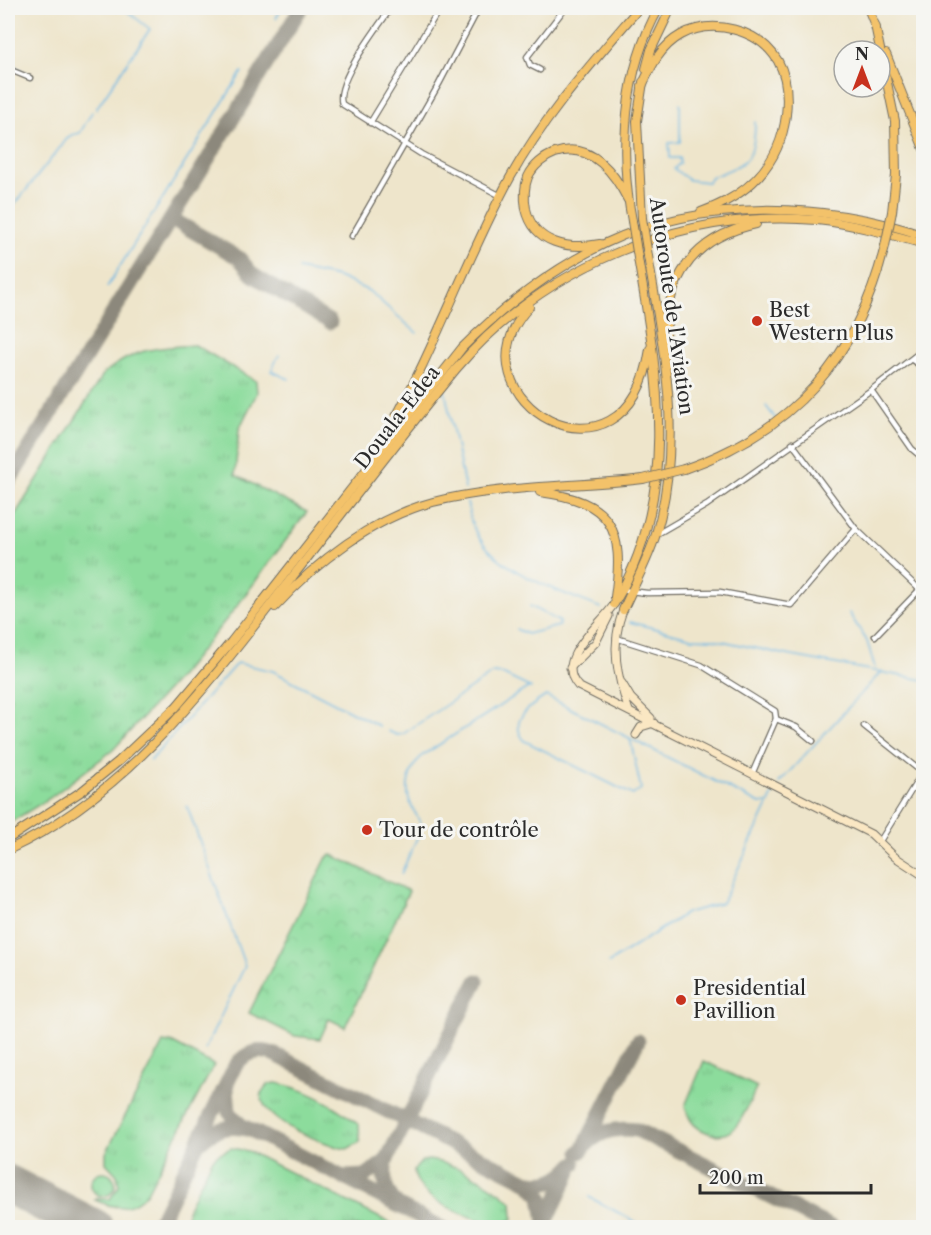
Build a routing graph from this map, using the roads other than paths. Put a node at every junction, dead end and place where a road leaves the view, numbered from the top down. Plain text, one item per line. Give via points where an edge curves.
1 (391, 8) edge
2 (440, 8) edge
3 (479, 8) edge
4 (564, 8) edge
5 (639, 8) edge
6 (659, 8) edge
7 (671, 8) edge
8 (868, 8) edge
9 (874, 25) junction
10 (8, 69) edge
11 (540, 70) dead end
12 (30, 78) dead end
13 (642, 86) junction
14 (370, 123) junction
15 (404, 143) junction
16 (924, 148) edge
17 (501, 196) junction
18 (628, 200) junction
19 (672, 222) junction
20 (862, 228) junction
21 (352, 236) dead end
22 (924, 236) edge
23 (606, 243) junction
24 (924, 244) edge
25 (567, 277) junction
26 (652, 337) junction
27 (924, 349) edge
28 (912, 360) junction
29 (924, 368) edge
30 (667, 375) junction
31 (871, 390) junction
32 (792, 443) junction
33 (924, 459) edge
34 (368, 466) junction
35 (520, 490) junction
36 (856, 529) junction
37 (655, 535) junction
38 (921, 587) edge
39 (626, 591) junction
40 (612, 607) junction
41 (623, 610) joint
42 (875, 636) dead end
43 (616, 638) junction
44 (236, 650) junction
45 (618, 674) junction
46 (629, 711) junction
47 (776, 719) junction
48 (656, 724) junction
49 (864, 726) dead end
50 (636, 735) dead end
51 (813, 741) dead end
52 (923, 772) edge
53 (752, 774) junction
54 (8, 839) edge
55 (880, 841) junction
56 (8, 850) edge
57 (924, 876) edge

1 - 14 street via 340,93 342,104
2 - 14 street
3 - 15 street
4 - 11 street via 527,57 530,65
5 - 17 highway via 546,121
6 - 18 highway, Autoroute de l'Aviation via 641,50 627,113
7 - 13 highway, Autoroute de l'Aviation via 651,50
8 - 9 highway
9 - 16 highway
9 - 35 highway, bridge via 895,121 896,175 876,284 846,347 818,382 779,420 732,450 684,470 643,479
10 - 12 street
13 - 19 highway via 656,58 668,45 680,35 713,26 749,35 766,46 778,62 786,86 781,141 769,165 744,192 721,205
13 - 30 highway, Autoroute de l'Aviation, bridge via 637,121 642,218
14 - 15 street
15 - 17 street
15 - 21 street
17 - 34 highway via 413,387
18 - 23 highway via 615,176 597,158 584,153 564,150 549,156 529,176 525,188 528,216 541,235 564,246
18 - 26 highway, Autoroute de l'Aviation, bridge
19 - 22 highway, Douala-Edea via 748,211 809,211 881,222
19 - 23 highway, Douala-Edea
20 - 24 highway, Douala-Edea
20 - 25 highway, Douala-Edea via 789,219 725,224 654,238
20 - 30 highway via 809,223 754,225 729,231 707,244 680,273 672,288 666,319
23 - 34 highway, Douala-Edea via 532,289 475,335
25 - 26 highway via 536,300 521,316 513,333 509,363 513,383 520,398 547,421 566,428 585,428 618,416 643,381
25 - 44 highway, Douala-Edea via 534,298 469,355 394,445
26 - 39 highway, Autoroute de l'Aviation via 660,419 656,489
27 - 28 street
28 - 29 street
28 - 31 street
30 - 37 highway, Autoroute de l'Aviation via 672,430
31 - 32 street
31 - 33 street via 912,449
32 - 36 street
32 - 37 street via 707,505
34 - 54 highway, Douala-Edea via 176,707 82,791
35 - 40 highway via 586,502 610,525 619,551
35 - 44 highway via 433,502 363,534 293,587
36 - 38 street
36 - 39 street via 791,605 720,592
37 - 39 highway, Autoroute de l'Aviation
38 - 42 street
39 - 40 highway, Autoroute de l'Aviation
39 - 41 highway, Autoroute de l'Aviation
40 - 46 street via 596,642 570,668 578,686
41 - 43 street, Autoroute de l'Aviation
43 - 45 street, Autoroute de l'Aviation
43 - 47 street via 701,665 775,711
44 - 56 highway, Douala-Edea via 182,715 124,771 47,829
45 - 46 street, Autoroute de l'Aviation
45 - 48 street via 631,698
46 - 48 street
47 - 51 street via 796,727
47 - 53 street
48 - 50 street via 640,726
48 - 53 street
49 - 52 street
52 - 55 street
53 - 55 street
55 - 57 street via 895,857

